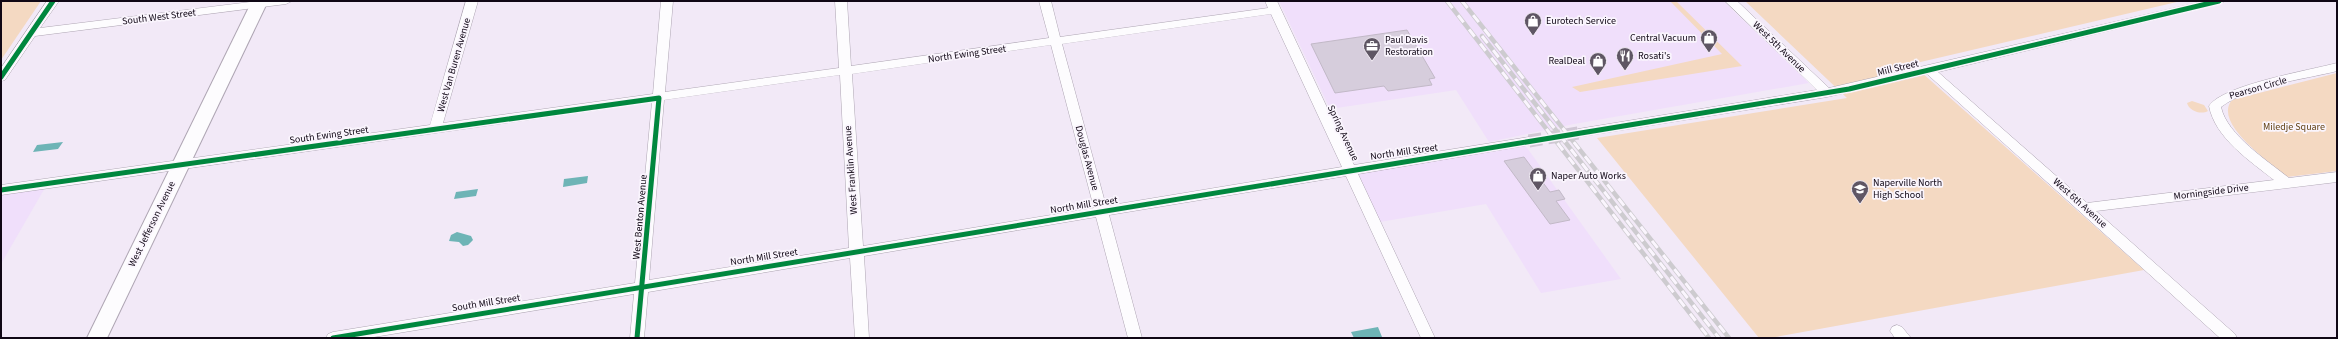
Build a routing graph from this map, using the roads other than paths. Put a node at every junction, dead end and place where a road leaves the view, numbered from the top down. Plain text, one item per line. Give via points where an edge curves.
1 (53, 1) edge
2 (286, 1) edge
3 (472, 1) edge
4 (667, 1) edge
5 (841, 1) edge
6 (1045, 1) edge
7 (1731, 1) edge
8 (2219, 1) edge
9 (259, 2) edge
10 (1273, 6) edge
11 (32, 33) junction
12 (1056, 42) junction
13 (2337, 67) edge
14 (1929, 70) junction
15 (844, 72) junction
16 (1, 77) edge
17 (1827, 93) junction
18 (659, 98) junction
19 (435, 129) junction
20 (1578, 134) tunnel mouth
21 (1529, 141) tunnel mouth
22 (181, 165) junction
23 (1350, 170) junction
24 (2337, 177) edge
25 (2286, 183) junction
26 (1, 190) edge
27 (2085, 208) junction
28 (1101, 211) junction
29 (856, 251) junction
30 (642, 286) junction
31 (97, 338) edge
32 (333, 338) edge
33 (637, 338) edge
34 (862, 338) edge
35 (1135, 338) edge
36 (1428, 338) edge
37 (2230, 338) edge

1 - 11 street
2 - 9 street, South West Street
3 - 19 street, West Van Buren Avenue
4 - 18 street, West Benton Avenue
5 - 15 street, West Franklin Avenue
6 - 12 street, Douglas Avenue
7 - 17 street, West 5th Avenue
8 - 14 street, Mill Street
9 - 11 street, South West Street
9 - 22 street, West Jefferson Avenue
10 - 12 street, North Ewing Street
10 - 23 street, Spring Avenue
11 - 16 street
12 - 15 street, North Ewing Street
12 - 28 street, Douglas Avenue
13 - 25 street, Pearson Circle via 2236,93 2220,100 2215,106 2217,117 2227,131
14 - 17 street, Mill Street
14 - 27 street, West 6th Avenue
15 - 18 street, North Ewing Street
15 - 29 street, West Franklin Avenue
17 - 20 street, Mill Street
18 - 19 street, South Ewing Street
18 - 30 street, West Benton Avenue
19 - 22 street, South Ewing Street
21 - 23 street, North Mill Street
22 - 26 street, South Ewing Street
22 - 31 street, West Jefferson Avenue
23 - 28 street, North Mill Street
23 - 36 street, Spring Avenue
24 - 25 street, Morningside Drive
25 - 27 street, Morningside Drive
27 - 37 street, West 6th Avenue
28 - 29 street, North Mill Street
28 - 35 street, Douglas Avenue
29 - 30 street, North Mill Street
29 - 34 street, West Franklin Avenue
30 - 32 street, South Mill Street
30 - 33 street, West Benton Avenue

